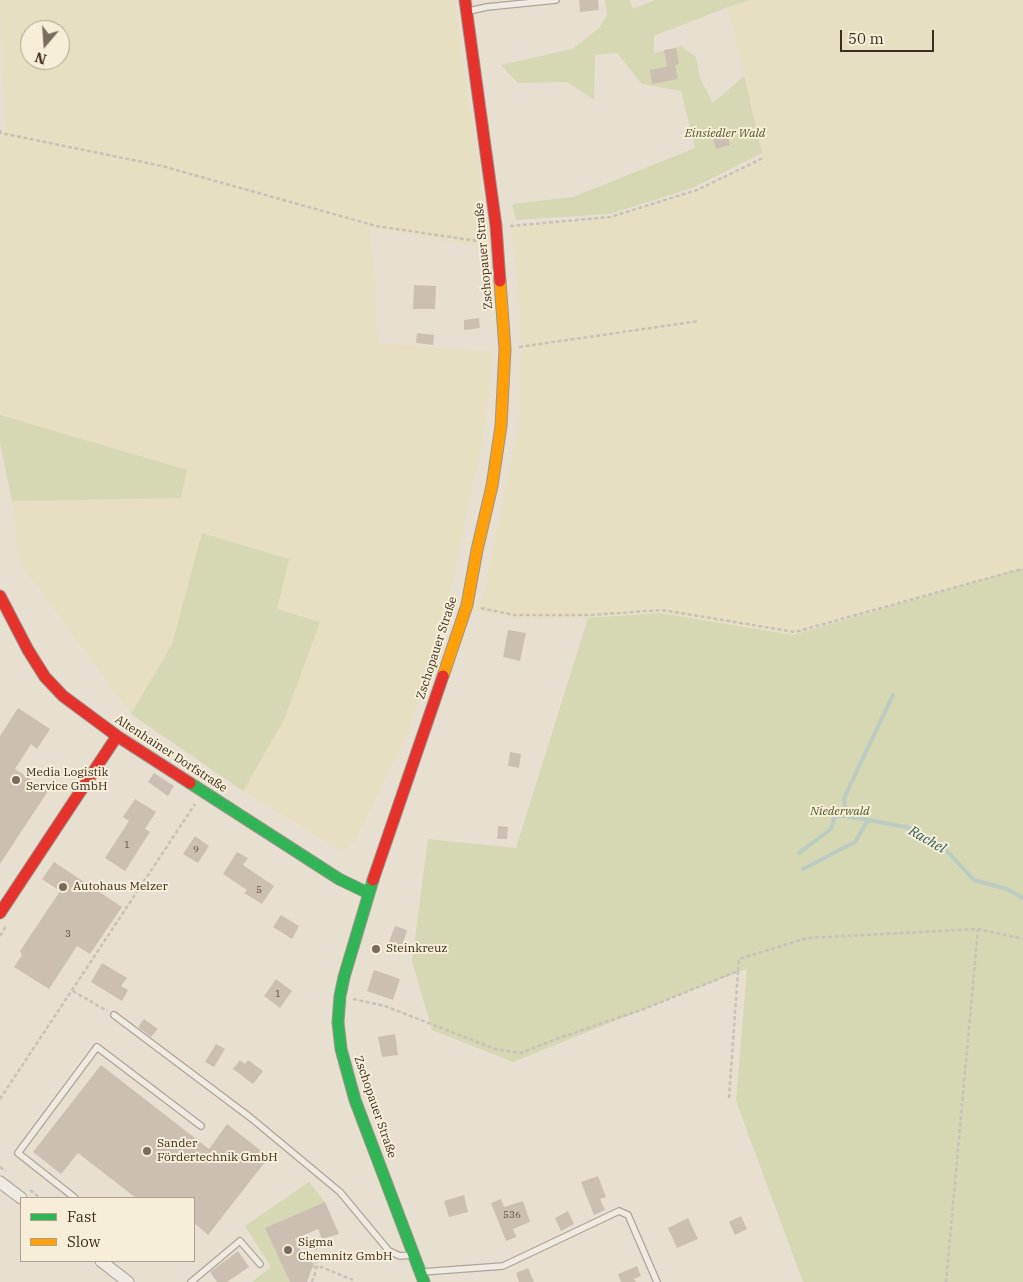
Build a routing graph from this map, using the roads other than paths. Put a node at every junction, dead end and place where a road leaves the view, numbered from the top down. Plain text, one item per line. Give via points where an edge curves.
1 (556, 0) edge
2 (465, 6) edge
3 (0, 596) edge
4 (117, 736) junction
5 (368, 893) junction
6 (0, 913) edge
7 (114, 1015) road end
8 (201, 1126) dead end
9 (0, 1182) edge
10 (21, 1197) edge
11 (74, 1197) edge
12 (414, 1255) junction
13 (102, 1262) edge
14 (260, 1264) dead end
15 (422, 1277) edge
16 (128, 1282) edge
17 (191, 1282) edge
18 (657, 1282) edge

1 - 2 lane
2 - 5 street, Zschopauer Straße via 498,244 505,349 501,426 467,605
3 - 4 street, Altenhainer Dorfstraße via 45,677 63,696
4 - 5 street, Altenhainer Dorfstraße via 339,879
4 - 6 street
5 - 12 street, Zschopauer Straße via 340,996 341,1049 355,1100
7 - 12 lane via 251,1118 340,1192 389,1251 400,1256
8 - 11 lane via 97,1047 18,1154
9 - 10 street
12 - 15 street, Zschopauer Straße
13 - 16 street
14 - 17 lane via 240,1241
15 - 18 lane via 502,1266 619,1211 628,1215

